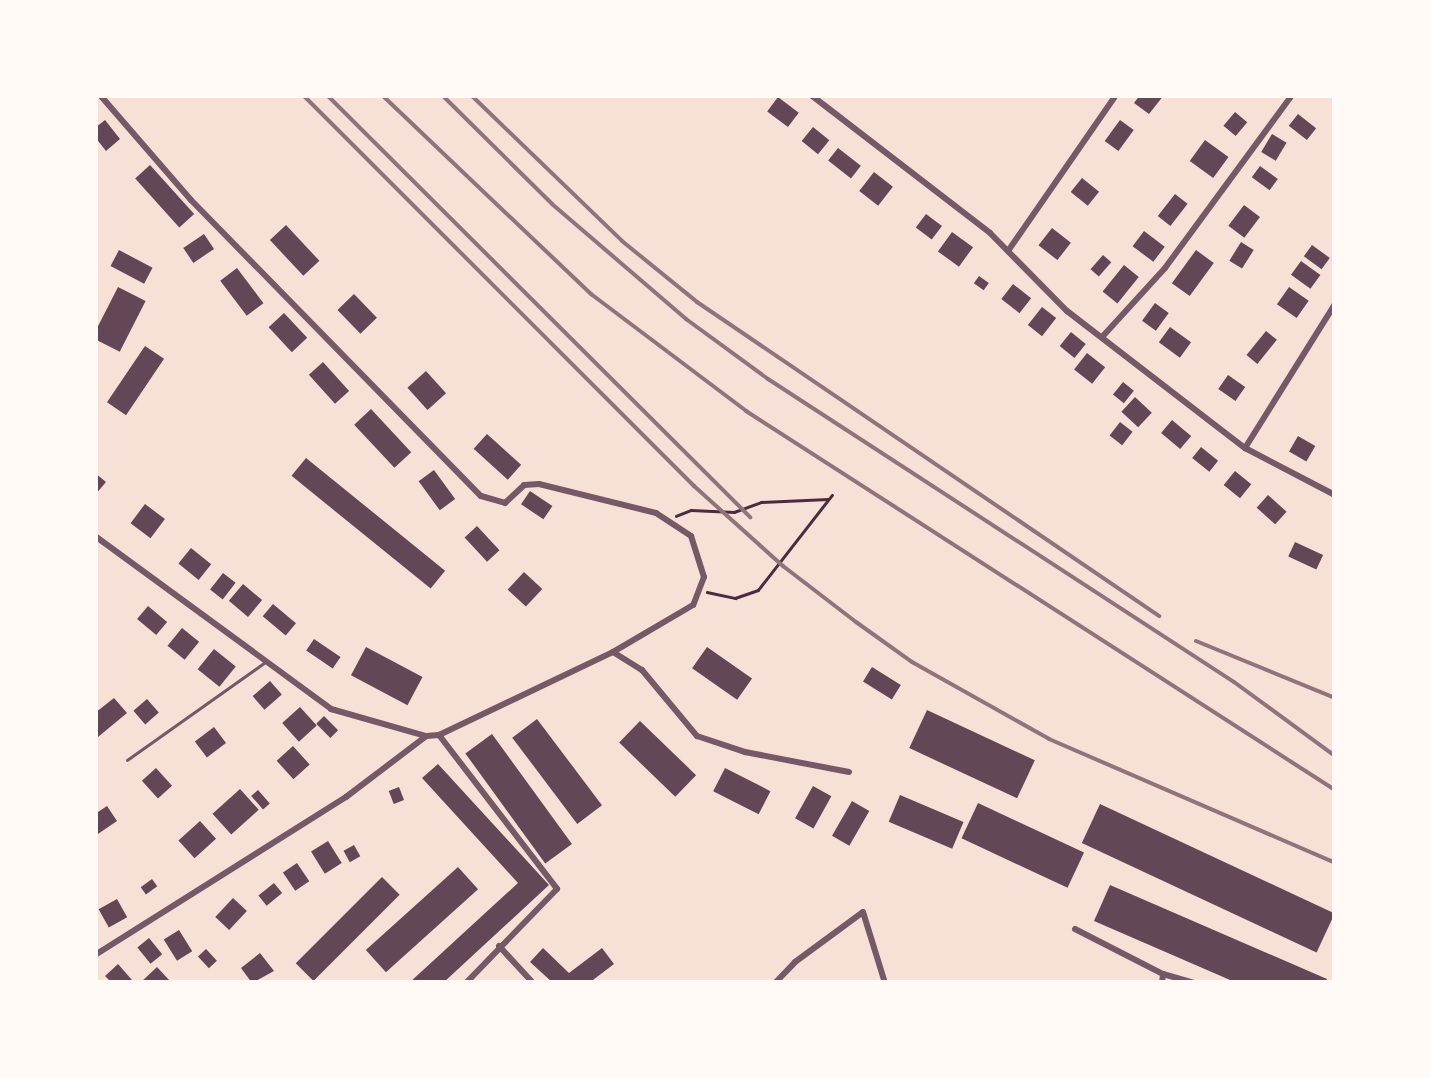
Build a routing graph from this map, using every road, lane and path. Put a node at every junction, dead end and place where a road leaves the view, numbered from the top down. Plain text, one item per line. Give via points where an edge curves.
1 (100, 95) edge
2 (811, 95) edge
3 (1116, 95) edge
4 (1292, 95) edge
5 (1008, 251) junction
6 (1335, 304) edge
7 (1102, 336) junction
8 (1245, 448) junction
9 (1335, 495) edge
10 (670, 518) junction
11 (95, 536) edge
12 (701, 590) junction
13 (612, 652) junction
14 (266, 662) junction
15 (439, 734) junction
16 (426, 736) junction
17 (128, 760) dead end
18 (850, 772) dead end
19 (1075, 929) dead end
20 (499, 946) junction
21 (95, 955) edge
22 (1162, 979) edge
23 (466, 983) edge
24 (533, 983) edge
25 (776, 983) edge
26 (885, 983) edge
27 (1195, 983) edge

1 - 10 street via 191,200 481,496 504,503 532,483
2 - 5 street
3 - 5 street
4 - 7 street via 1165,268
5 - 7 street via 1066,311
6 - 8 street
7 - 8 street
8 - 9 street
10 - 12 street via 698,549
10 - 12 path via 691,510 716,514 748,504 831,497 758,590 735,598
11 - 14 street
12 - 13 street via 682,615
13 - 15 street
13 - 18 street via 642,670 697,736
14 - 16 street via 331,709
14 - 17 lane
15 - 16 street
15 - 20 street via 557,889
16 - 21 street via 286,837
19 - 22 street
20 - 23 street
20 - 24 street
22 - 27 street
25 - 26 street via 863,912

